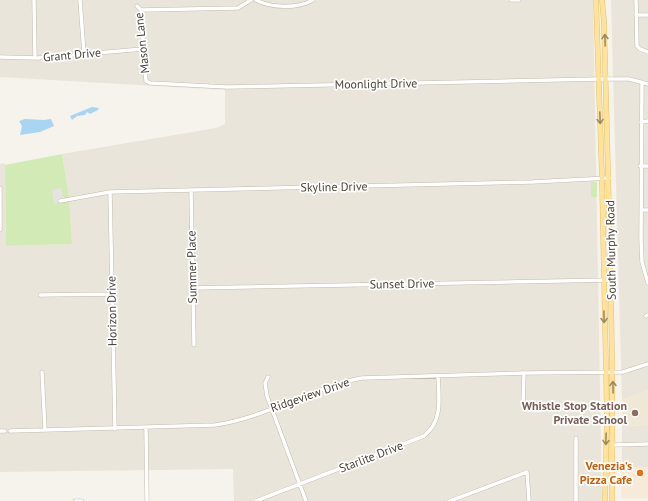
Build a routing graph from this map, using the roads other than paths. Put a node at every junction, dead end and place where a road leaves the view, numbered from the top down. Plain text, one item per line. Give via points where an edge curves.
1 (34, 0) edge
2 (80, 0) edge
3 (251, 0) edge
4 (256, 0) edge
5 (313, 0) edge
6 (511, 0) edge
7 (519, 0) edge
8 (596, 0) edge
9 (602, 0) edge
10 (636, 0) edge
11 (137, 6) dead end
12 (141, 10) junction
13 (636, 15) junction
14 (648, 15) edge
15 (143, 48) junction
16 (648, 52) edge
17 (84, 53) junction
18 (0, 57) edge
19 (34, 58) junction
20 (599, 79) junction
21 (606, 79) junction
22 (146, 81) joint
23 (642, 82) junction
24 (648, 84) edge
25 (648, 121) edge
26 (641, 122) junction
27 (640, 166) junction
28 (648, 166) edge
29 (602, 178) junction
30 (609, 178) junction
31 (0, 188) edge
32 (191, 190) junction
33 (110, 192) junction
34 (60, 201) dead end
35 (641, 210) junction
36 (648, 210) edge
37 (0, 229) edge
38 (603, 280) junction
39 (612, 280) junction
40 (648, 283) edge
41 (192, 288) junction
42 (111, 294) junction
43 (40, 295) dead end
44 (194, 345) dead end
45 (648, 364) edge
46 (42, 372) dead end
47 (606, 372) junction
48 (613, 372) junction
49 (524, 373) junction
50 (438, 376) junction
51 (268, 377) dead end
52 (523, 404) dead end
53 (271, 409) junction
54 (146, 428) junction
55 (115, 429) junction
56 (44, 430) junction
57 (0, 431) edge
58 (576, 438) dead end
59 (648, 444) edge
60 (614, 445) junction
61 (300, 484) junction
62 (75, 501) edge
63 (82, 501) edge
64 (147, 501) edge
65 (256, 501) edge
66 (306, 501) edge
67 (450, 501) edge
68 (529, 501) edge
69 (576, 501) edge
70 (605, 501) edge
71 (612, 501) edge

1 - 19 street
2 - 17 street
3 - 12 street via 238,8
4 - 5 street via 266,5 291,6 306,4
6 - 7 street
8 - 20 main road, South Murphy Road
21 -> 9 main road, South Murphy Road
10 - 13 street
11 - 12 street, Mason Lane
12 - 15 street, Mason Lane
13 - 14 street
13 - 16 street via 637,46
15 - 17 street, Grant Drive
15 - 22 street, Mason Lane
17 - 19 street, Grant Drive
18 - 19 street, Grant Drive
20 - 21 street, Moonlight Drive
20 - 22 street, Moonlight Drive via 227,87
20 -> 29 main road, South Murphy Road
21 - 23 street, Moonlight Drive
21 - 30 main road, South Murphy Road
23 - 24 street, Moonlight Drive
23 - 26 street
25 - 26 street
26 - 27 street
27 - 28 street
27 - 35 street
29 - 30 street, Skyline Drive
29 - 32 street, Skyline Drive
29 - 38 main road, South Murphy Road
30 - 39 main road, South Murphy Road
31 - 37 street
32 - 33 street, Skyline Drive
32 - 41 street, Summer Place
33 - 34 street, Skyline Drive
33 - 42 street, Horizon Drive
35 - 36 street
35 - 40 street via 642,262
38 - 39 street, Sunset Drive
38 - 41 street, Sunset Drive
38 -> 47 main road, South Murphy Road
39 - 48 main road, South Murphy Road
41 - 44 street, Summer Place
42 - 43 street
42 - 55 street, Horizon Drive
45 - 48 street, Ridgeview Drive via 634,370
46 - 56 street
47 - 48 street, Ridgeview Drive
47 - 49 street, Ridgeview Drive
47 -> 70 main road, South Murphy Road
60 -> 48 main road, South Murphy Road
49 - 50 street, Ridgeview Drive
49 - 52 street
50 - 53 street, Ridgeview Drive via 383,376 352,380
50 - 61 street, Starlite Drive via 438,416 424,436
51 - 53 street via 265,386
53 - 54 street, Ridgeview Drive via 221,424
53 - 61 street
54 - 55 street, Ridgeview Drive
54 - 64 street
55 - 56 street, Ridgeview Drive
56 - 57 street, Ridgeview Drive
58 - 69 street
59 - 60 street
60 - 71 main road, South Murphy Road
61 - 65 street, Starlite Drive
61 - 66 street
62 - 63 street
67 - 68 street via 527,472

